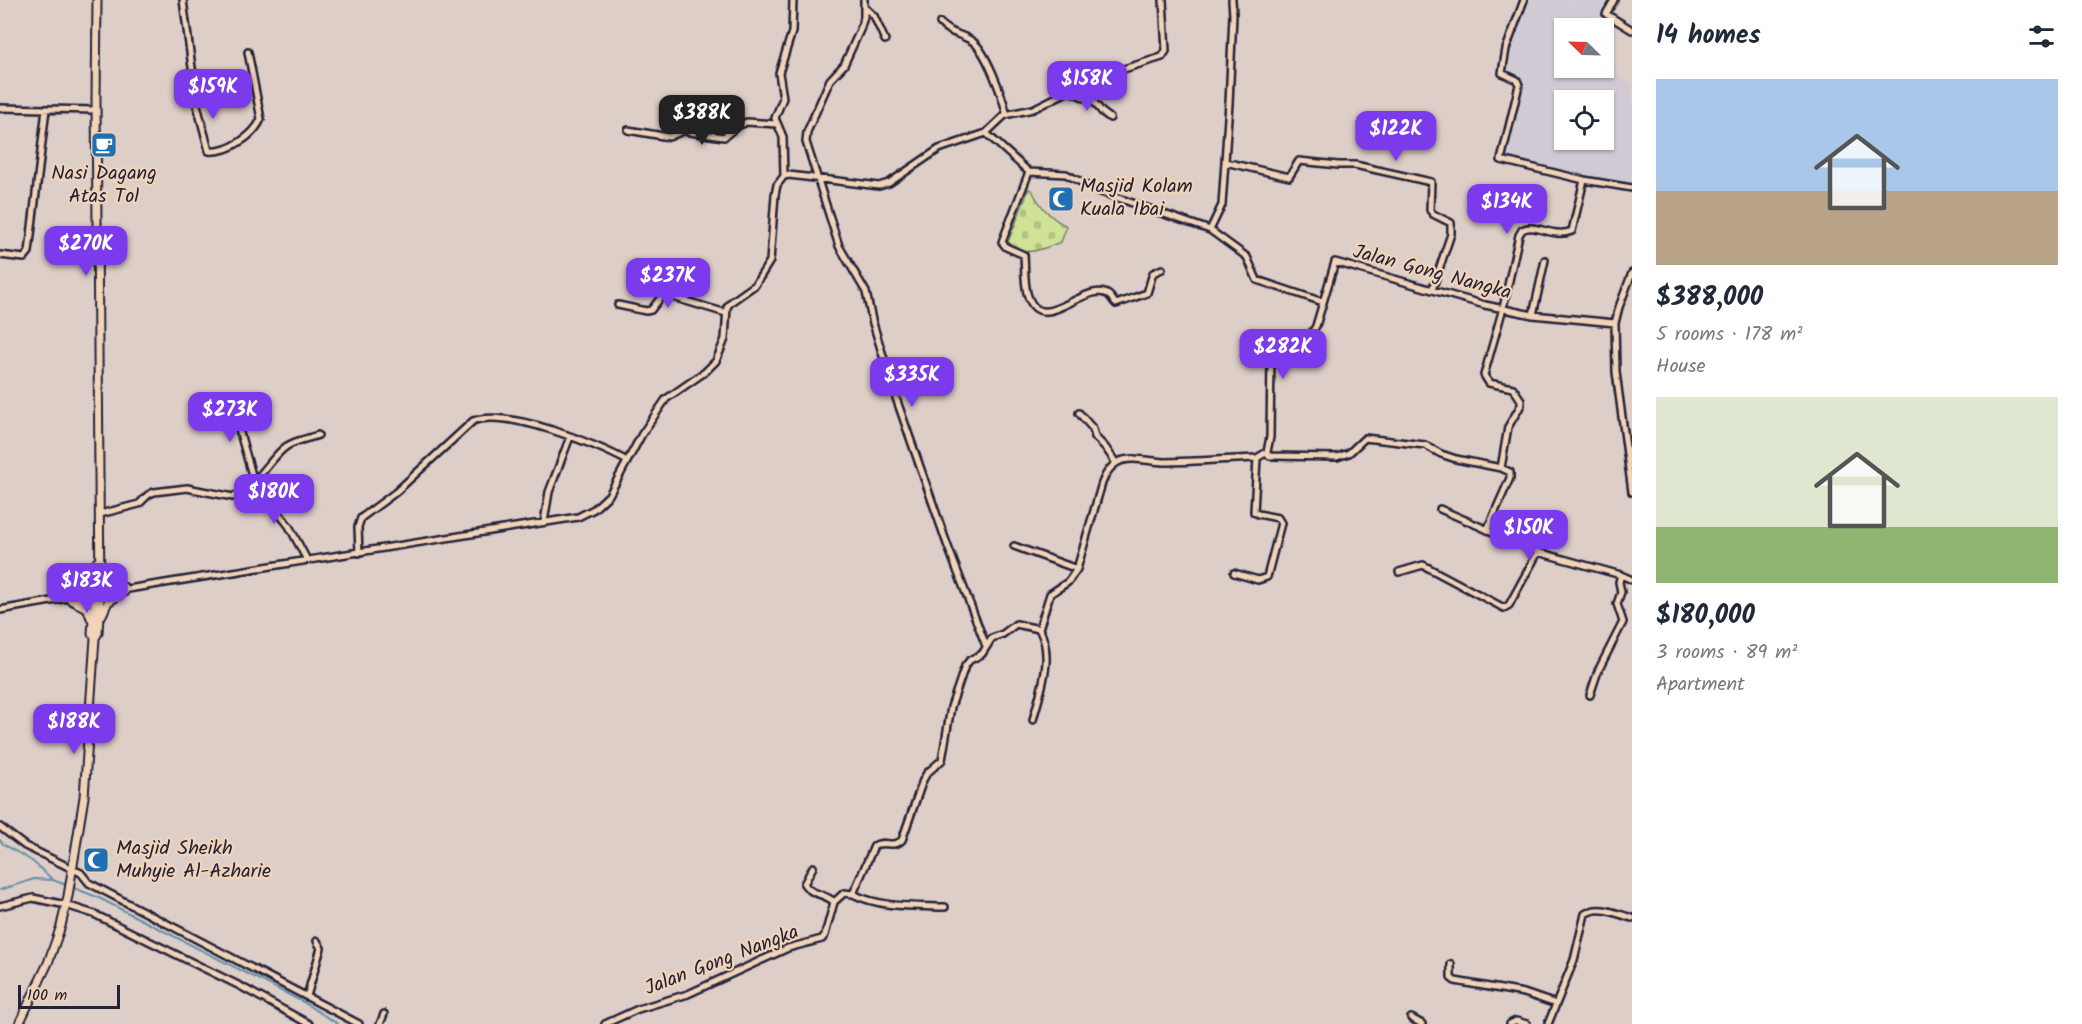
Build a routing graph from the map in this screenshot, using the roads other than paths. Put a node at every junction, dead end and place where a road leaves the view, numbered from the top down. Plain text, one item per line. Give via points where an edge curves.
1 (97, 0) edge
2 (183, 0) edge
3 (793, 0) edge
4 (1163, 0) edge
5 (1232, 0) edge
6 (1524, 0) edge
7 (1614, 0) edge
8 (864, 3) edge
9 (940, 23) dead end
10 (1632, 30) edge
11 (885, 40) dead end
12 (248, 52) dead end
13 (1070, 91) junction
14 (0, 108) edge
15 (46, 109) junction
16 (96, 110) junction
17 (1005, 115) junction
18 (1110, 118) dead end
19 (776, 124) junction
20 (628, 130) dead end
21 (986, 134) junction
22 (1225, 162) junction
23 (1029, 172) junction
24 (784, 176) junction
25 (819, 180) junction
26 (1584, 180) junction
27 (1632, 188) edge
28 (1210, 230) junction
29 (0, 255) edge
30 (1545, 260) dead end
31 (1162, 269) dead end
32 (1632, 273) edge
33 (1432, 290) junction
34 (1323, 302) junction
35 (618, 305) dead end
36 (1503, 308) junction
37 (726, 313) junction
38 (1533, 315) junction
39 (1615, 323) junction
40 (241, 405) dead end
41 (1079, 413) dead end
42 (318, 435) dead end
43 (570, 437) junction
44 (1265, 453) junction
45 (1257, 458) junction
46 (627, 461) junction
47 (1116, 463) junction
48 (1501, 468) junction
49 (254, 482) junction
50 (1632, 492) edge
51 (1440, 509) dead end
52 (100, 514) junction
53 (544, 522) junction
54 (1486, 530) junction
55 (1014, 546) dead end
56 (1538, 552) junction
57 (358, 553) junction
58 (100, 557) junction
59 (307, 560) junction
60 (1077, 569) junction
61 (1398, 572) dead end
62 (1234, 573) dead end
63 (1621, 575) junction
64 (1632, 580) edge
65 (125, 590) junction
66 (98, 594) junction
67 (70, 598) junction
68 (0, 610) edge
69 (1039, 626) junction
70 (95, 635) junction
71 (986, 646) junction
72 (1590, 695) dead end
73 (1033, 720) dead end
74 (0, 827) edge
75 (813, 867) dead end
76 (72, 872) junction
77 (854, 894) junction
78 (834, 902) junction
79 (66, 905) junction
80 (0, 906) edge
81 (945, 907) dead end
82 (1632, 918) edge
83 (317, 941) dead end
84 (1451, 964) dead end
85 (307, 996) junction
86 (1556, 1004) junction
87 (384, 1014) dead end
88 (1412, 1018) dead end
89 (19, 1024) edge
90 (309, 1024) edge
91 (359, 1024) edge
92 (380, 1024) edge
93 (605, 1024) edge
94 (1422, 1024) edge
95 (1510, 1024) edge
96 (1527, 1024) edge
97 (1548, 1024) edge

1 - 16 street
2 - 12 street via 197,105 209,151 216,152 253,133 261,119
3 - 19 street via 792,32 779,73 783,98
4 - 13 street via 1166,51 1162,57 1095,78
5 - 22 street
6 - 26 street via 1506,49 1502,73 1519,85 1501,160
7 - 10 street via 1606,14
8 - 11 street
8 - 25 street via 862,24 846,63 830,80 807,135
9 - 17 street via 980,49 997,84
13 - 17 street via 1033,109
13 - 18 street via 1094,102
14 - 15 street
15 - 16 street
15 - 29 street via 29,252 24,258
16 - 52 street
17 - 21 street
19 - 20 street via 747,122 724,137 683,131 669,137
19 - 24 street via 783,137
21 - 23 street
21 - 25 street via 939,149 883,185
22 - 28 street via 1222,205
22 - 33 street via 1289,177 1299,161 1355,165 1431,182 1430,210 1451,223 1451,234
23 - 28 street via 1066,174 1108,195
23 - 31 street via 1002,243 1024,255 1027,294 1036,309 1054,310 1098,292 1108,294 1116,304 1147,292 1153,273
24 - 25 street
24 - 37 street via 775,195 770,261 755,285 731,302
25 - 71 street via 839,246 866,292 896,398
26 - 27 street
26 - 36 street via 1572,231 1555,234 1530,227 1522,230
28 - 34 street via 1247,257 1257,280
30 - 38 street
32 - 39 street
33 - 34 street, Jalan Gong Nangka via 1335,262
33 - 36 street, Jalan Gong Nangka
34 - 44 street, Jalan Gong Nangka via 1316,326 1306,339 1279,348 1271,357 1270,437
35 - 37 street via 651,310 666,295
36 - 38 street, Jalan Gong Nangka
36 - 48 street via 1484,375 1489,383 1513,388 1521,405 1508,427
37 - 46 street via 725,339 716,361 666,399
38 - 39 street, Jalan Gong Nangka
39 - 50 street via 1616,372
40 - 49 street via 238,426
41 - 47 street
42 - 49 street via 285,447
43 - 46 street
43 - 53 street via 549,492
43 - 57 street via 519,421 483,417 473,421 396,492 361,518
44 - 45 street
44 - 48 street via 1337,458 1365,438 1425,444 1456,459
45 - 47 street via 1165,462 1131,459
45 - 62 street via 1254,512 1280,519 1281,523 1268,577 1258,580
46 - 53 street via 609,495 594,509 578,517
47 - 60 street via 1102,483
48 - 54 street via 1510,472 1510,478
49 - 52 street via 233,497 187,488 154,492 139,504
49 - 59 street via 289,526
51 - 54 street
52 - 58 street
53 - 57 street
54 - 56 street
55 - 60 street
56 - 61 street via 1504,608 1426,566
56 - 63 street
57 - 59 street
58 - 65 street via 106,580
58 - 66 street
58 - 67 street via 90,581
59 - 65 street
60 - 69 street via 1068,582 1050,594
63 - 64 street
63 - 72 street via 1617,604 1623,622
65 - 66 street
65 - 70 street via 105,605
66 - 67 street
66 - 70 street
67 - 68 street
67 - 70 street via 87,608
69 - 71 street via 1016,624
69 - 73 street via 1046,650 1046,669
70 - 76 street via 84,797
71 - 77 street via 982,654 965,666 951,707 942,760 922,780 902,840 874,846
74 - 76 street
75 - 78 street via 804,884 813,893
76 - 79 street
76 - 85 street via 81,873 88,883
77 - 78 street via 844,893
77 - 81 street via 893,905
78 - 93 street, Jalan Gong Nangka via 825,935 819,942 788,948 688,994
79 - 80 street via 33,898
79 - 89 street via 48,963
79 - 90 street via 104,919
82 - 86 street via 1601,909 1586,914
83 - 85 street via 321,948
84 - 86 street via 1451,978 1455,981 1524,993
85 - 91 street
86 - 97 street
87 - 92 street
88 - 94 street
95 - 96 street

